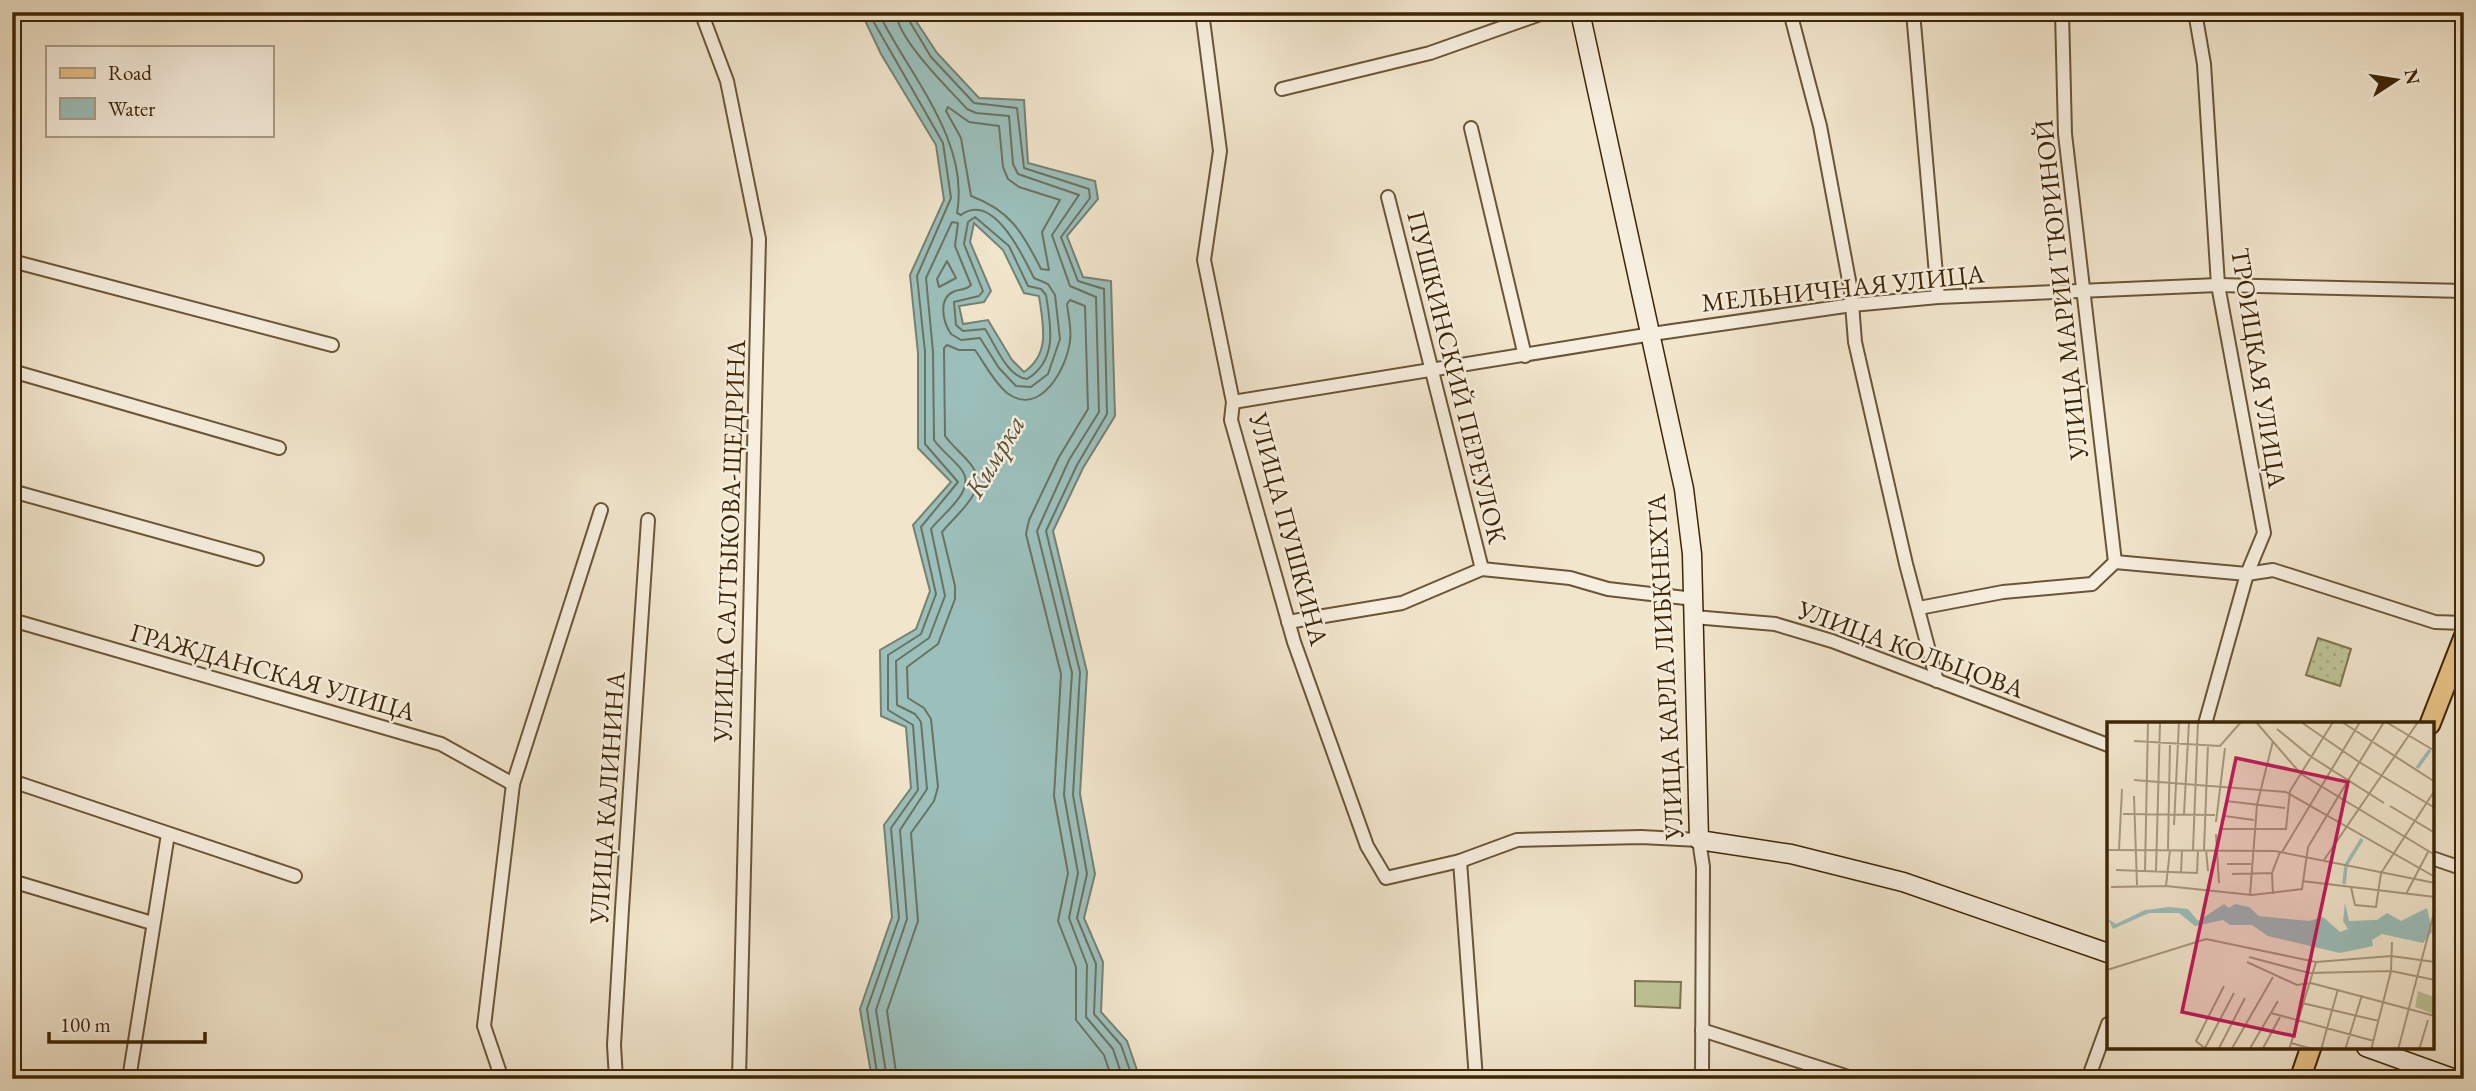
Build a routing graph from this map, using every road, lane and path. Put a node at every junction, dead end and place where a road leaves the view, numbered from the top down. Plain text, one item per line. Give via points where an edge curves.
1 (701, 12) edge
2 (1202, 12) edge
3 (1546, 12) edge
4 (1580, 12) edge
5 (1790, 12) edge
6 (1913, 12) edge
7 (2062, 12) edge
8 (2195, 12) edge
9 (1282, 89) dead end
10 (1471, 128) dead end
11 (1388, 197) dead end
12 (12, 261) edge
13 (2218, 285) junction
14 (2081, 289) junction
15 (2464, 291) edge
16 (1938, 297) junction
17 (1852, 305) junction
18 (1651, 334) junction
19 (332, 345) dead end
20 (1525, 356) junction
21 (12, 371) edge
22 (1432, 372) junction
23 (1233, 402) junction
24 (279, 448) dead end
25 (12, 491) edge
26 (601, 510) dead end
27 (648, 520) dead end
28 (257, 559) dead end
29 (2115, 562) junction
30 (1482, 569) junction
31 (2247, 574) junction
32 (1694, 608) junction
33 (1919, 608) junction
34 (12, 620) edge
35 (1288, 622) junction
36 (2464, 623) edge
37 (2464, 636) edge
38 (1937, 681) junction
39 (2205, 722) edge
40 (2430, 722) edge
41 (2107, 744) edge
42 (12, 781) edge
43 (513, 784) junction
44 (168, 834) junction
45 (1699, 840) junction
46 (2434, 859) edge
47 (1460, 861) junction
48 (2464, 869) edge
49 (295, 876) dead end
50 (12, 881) edge
51 (152, 923) junction
52 (2107, 952) edge
53 (2107, 1029) edge
54 (1702, 1030) junction
55 (2310, 1049) edge
56 (2372, 1049) edge
57 (12, 1076) edge
58 (39, 1079) edge
59 (129, 1079) edge
60 (502, 1079) edge
61 (616, 1079) edge
62 (739, 1079) edge
63 (1476, 1079) edge
64 (1702, 1079) edge
65 (1855, 1079) edge
66 (2088, 1079) edge
67 (2300, 1079) edge
68 (2455, 1079) edge

1 - 62 street, УЛИЦА САЛТЫКОВА-ЩЕДРИНА via 727,81 759,239
2 - 23 street, УЛИЦА ПУШКИНА via 1220,151 1205,260
3 - 9 street via 1430,53
4 - 18 street, УЛИЦА КАРЛА ЛИБКНЕХТА
5 - 17 street via 1820,126
6 - 16 street
7 - 14 street, УЛИЦА МАРИИ ТЮРИНОЙ via 2065,134
8 - 13 street, ТРОИЦКАЯ УЛИЦА via 2204,64
10 - 20 street
11 - 22 street, ПУШКИНСКИЙ ПЕРЕУЛОК
12 - 19 street
13 - 14 street, МЕЛЬНИЧНАЯ УЛИЦА
13 - 15 street, МЕЛЬНИЧНАЯ УЛИЦА
13 - 31 street, ТРОИЦКАЯ УЛИЦА via 2264,533
14 - 16 street, МЕЛЬНИЧНАЯ УЛИЦА
14 - 29 street, УЛИЦА МАРИИ ТЮРИНОЙ
16 - 17 street, МЕЛЬНИЧНАЯ УЛИЦА
17 - 18 street, МЕЛЬНИЧНАЯ УЛИЦА
17 - 33 street via 1855,342
18 - 20 street, МЕЛЬНИЧНАЯ УЛИЦА
18 - 32 street, УЛИЦА КАРЛА ЛИБКНЕХТА via 1684,489
20 - 22 street, МЕЛЬНИЧНАЯ УЛИЦА
21 - 24 street
22 - 23 street, МЕЛЬНИЧНАЯ УЛИЦА
22 - 30 street, ПУШКИНСКИЙ ПЕРЕУЛОК
23 - 35 street, УЛИЦА ПУШКИНА via 1231,420
25 - 28 street
26 - 43 street
27 - 61 street, УЛИЦА КАЛИНИНА via 621,922
29 - 31 street
29 - 33 street via 2092,584 2003,592
30 - 32 street, УЛИЦА КОЛЬЦОВА via 1570,578
30 - 35 street via 1402,603
31 - 36 street via 2273,570 2435,622
31 - 39 street, ТРОИЦКАЯ УЛИЦА
32 - 38 street, УЛИЦА КОЛЬЦОВА via 1832,641
32 - 45 street, УЛИЦА КАРЛА ЛИБКНЕХТА
33 - 38 street
34 - 43 street, ГРАЖДАНСКАЯ УЛИЦА via 441,744
35 - 47 street, УЛИЦА ПУШКИНА via 1367,846 1386,878
37 - 40 main road
38 - 41 street, УЛИЦА КОЛЬЦОВА
42 - 44 street
43 - 60 street via 484,1026
44 - 49 street
44 - 51 street
45 - 47 street via 1517,840
45 - 52 street via 1791,854 1903,881
45 - 54 street, УЛИЦА КАРЛА ЛИБКНЕХТА via 1703,867
46 - 48 street
47 - 63 street
50 - 51 street
51 - 59 street
53 - 66 street
54 - 64 street, УЛИЦА КАРЛА ЛИБКНЕХТА
54 - 65 street
55 - 67 main road
56 - 68 street
57 - 58 street

